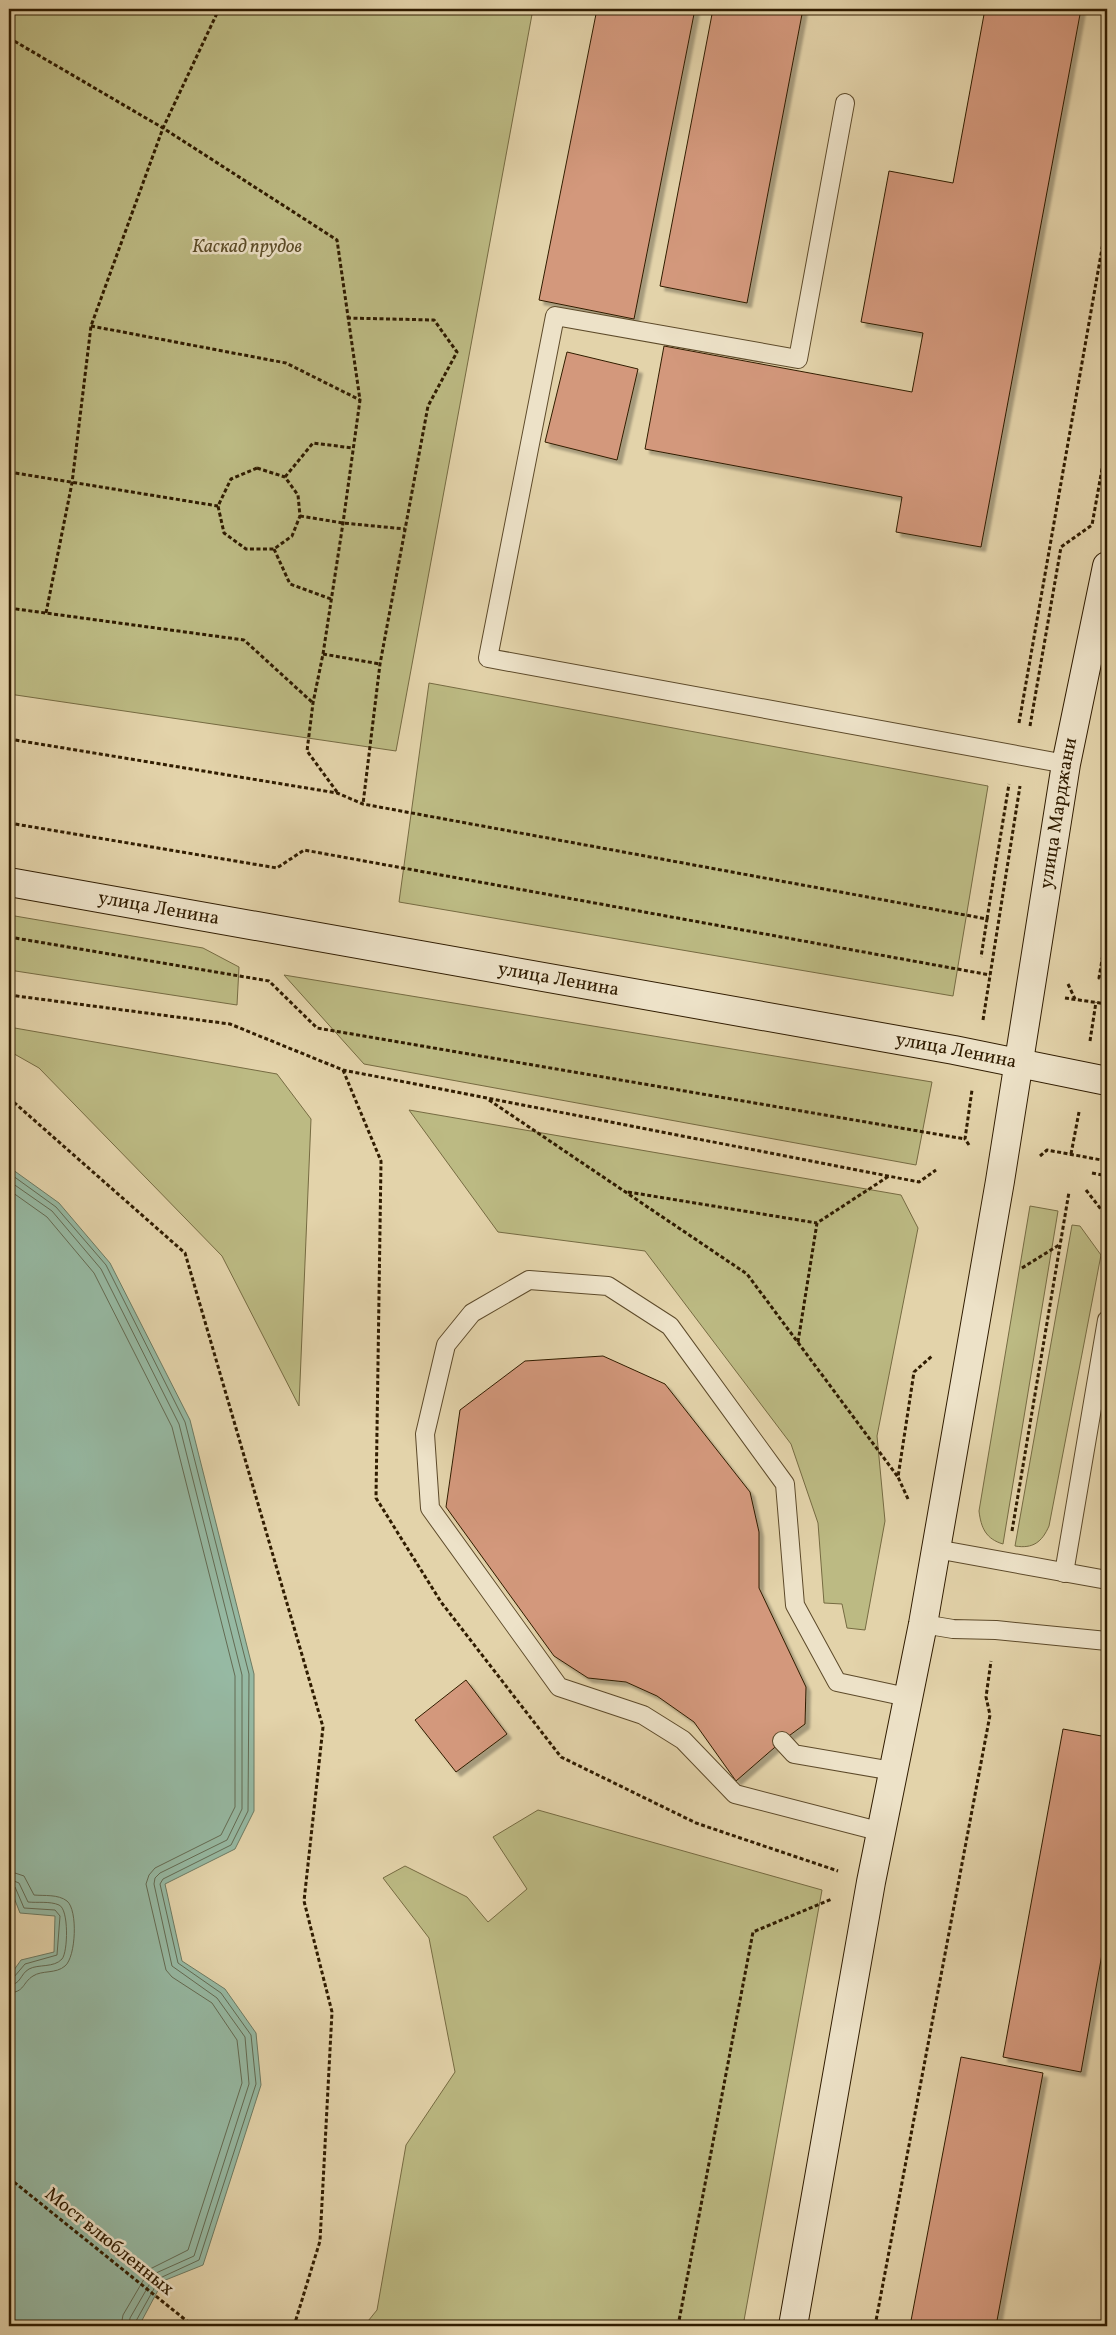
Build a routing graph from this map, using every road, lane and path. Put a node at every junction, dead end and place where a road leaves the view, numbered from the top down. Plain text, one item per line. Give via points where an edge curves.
1 (219, 9) edge
2 (9, 38) edge
3 (845, 104) dead end
4 (163, 128) junction
5 (1107, 220) edge
6 (348, 318) junction
7 (92, 326) junction
8 (360, 400) junction
9 (354, 448) junction
10 (9, 472) edge
11 (285, 477) junction
12 (72, 484) junction
13 (218, 506) junction
14 (300, 516) junction
15 (343, 523) junction
16 (406, 529) junction
17 (274, 548) junction
18 (1107, 566) edge
19 (331, 599) junction
20 (9, 608) edge
21 (46, 613) junction
22 (323, 654) junction
23 (380, 664) junction
24 (312, 703) junction
25 (9, 738) edge
26 (1014, 754) junction
27 (1066, 764) junction
28 (337, 793) junction
29 (363, 804) junction
30 (9, 823) edge
31 (9, 882) edge
32 (987, 919) junction
33 (1107, 930) edge
34 (9, 937) edge
35 (981, 957) dead end
36 (990, 975) dead end
37 (1107, 979) edge
38 (9, 995) edge
39 (1096, 1002) dead end
40 (1107, 1004) edge
41 (1019, 1063) junction
42 (1107, 1081) edge
43 (9, 1098) edge
44 (487, 1098) junction
45 (965, 1139) dead end
46 (1047, 1150) dead end
47 (1107, 1161) edge
48 (936, 1170) dead end
49 (1092, 1173) dead end
50 (890, 1176) junction
51 (1107, 1176) edge
52 (1086, 1190) dead end
53 (626, 1192) junction
54 (1069, 1192) dead end
55 (1107, 1217) edge
56 (817, 1223) junction
57 (1060, 1245) junction
58 (1021, 1268) dead end
59 (1107, 1320) edge
60 (798, 1342) junction
61 (898, 1477) dead end
62 (936, 1549) junction
63 (1007, 1562) junction
64 (1064, 1572) junction
65 (1107, 1580) edge
66 (923, 1624) junction
67 (996, 1630) junction
68 (1107, 1641) edge
69 (907, 1697) junction
70 (782, 1741) dead end
71 (893, 1771) junction
72 (882, 1832) junction
73 (9, 2178) edge
74 (193, 2326) edge
75 (294, 2326) edge
76 (793, 2326) edge
77 (875, 2326) edge

1 - 4 path
2 - 4 path
3 - 26 lane via 798,359 555,316 488,658
4 - 6 path via 337,240
4 - 7 path
5 - 26 path
6 - 8 path
6 - 16 path via 434,320 457,352 428,406
7 - 8 path via 286,364
7 - 12 path
8 - 9 path
9 - 11 path via 312,443
9 - 15 path
10 - 12 path
11 - 13 path via 257,468 230,479
11 - 14 path via 298,494
12 - 13 path
12 - 21 path
13 - 17 path via 224,533 246,549
14 - 15 path
14 - 17 path via 292,536
15 - 16 path
15 - 19 path
16 - 23 path
17 - 19 path via 290,584
18 - 27 street, улица Марджани
19 - 22 path
20 - 21 path
21 - 24 path via 244,640
22 - 23 path
22 - 24 path
23 - 29 path
24 - 28 path via 307,751
25 - 28 path
26 - 27 lane
26 - 32 path
27 - 41 street, улица Марджани
28 - 29 path
29 - 32 path
30 - 36 path via 277,868 304,850
31 - 41 street, улица Ленина
32 - 35 path
33 - 37 path via 1099,978
34 - 45 path via 269,981 317,1028
38 - 44 path via 230,1024 343,1070
39 - 40 path
41 - 42 street, улица Ленина
41 - 62 street, улица Марджани
43 - 75 path via 185,1253 324,1727 304,1902 332,2012 320,2241
44 - 50 path
44 - 53 path
46 - 47 path
48 - 50 path via 919,1182
49 - 51 path
50 - 56 path
52 - 55 path
53 - 56 path
53 - 60 path via 747,1274
54 - 57 path
56 - 60 path
57 - 58 path
57 - 63 path
59 - 64 lane
60 - 61 path
62 - 63 lane
62 - 66 street, улица Марджани
63 - 64 lane
64 - 65 lane
66 - 67 lane via 953,1629
66 - 69 street, улица Марджани
67 - 68 lane
67 - 77 path via 986,1697 990,1715
69 - 71 street, улица Марджани
69 - 72 lane via 837,1682 795,1605 785,1484 670,1326 608,1286 529,1280 472,1313 446,1345 425,1434 430,1508 559,1686 643,1715 683,1740 735,1794
70 - 71 lane via 794,1754
71 - 72 street, улица Марджани
72 - 76 street, улица Марджани
73 - 74 path, Мост влюбленных

